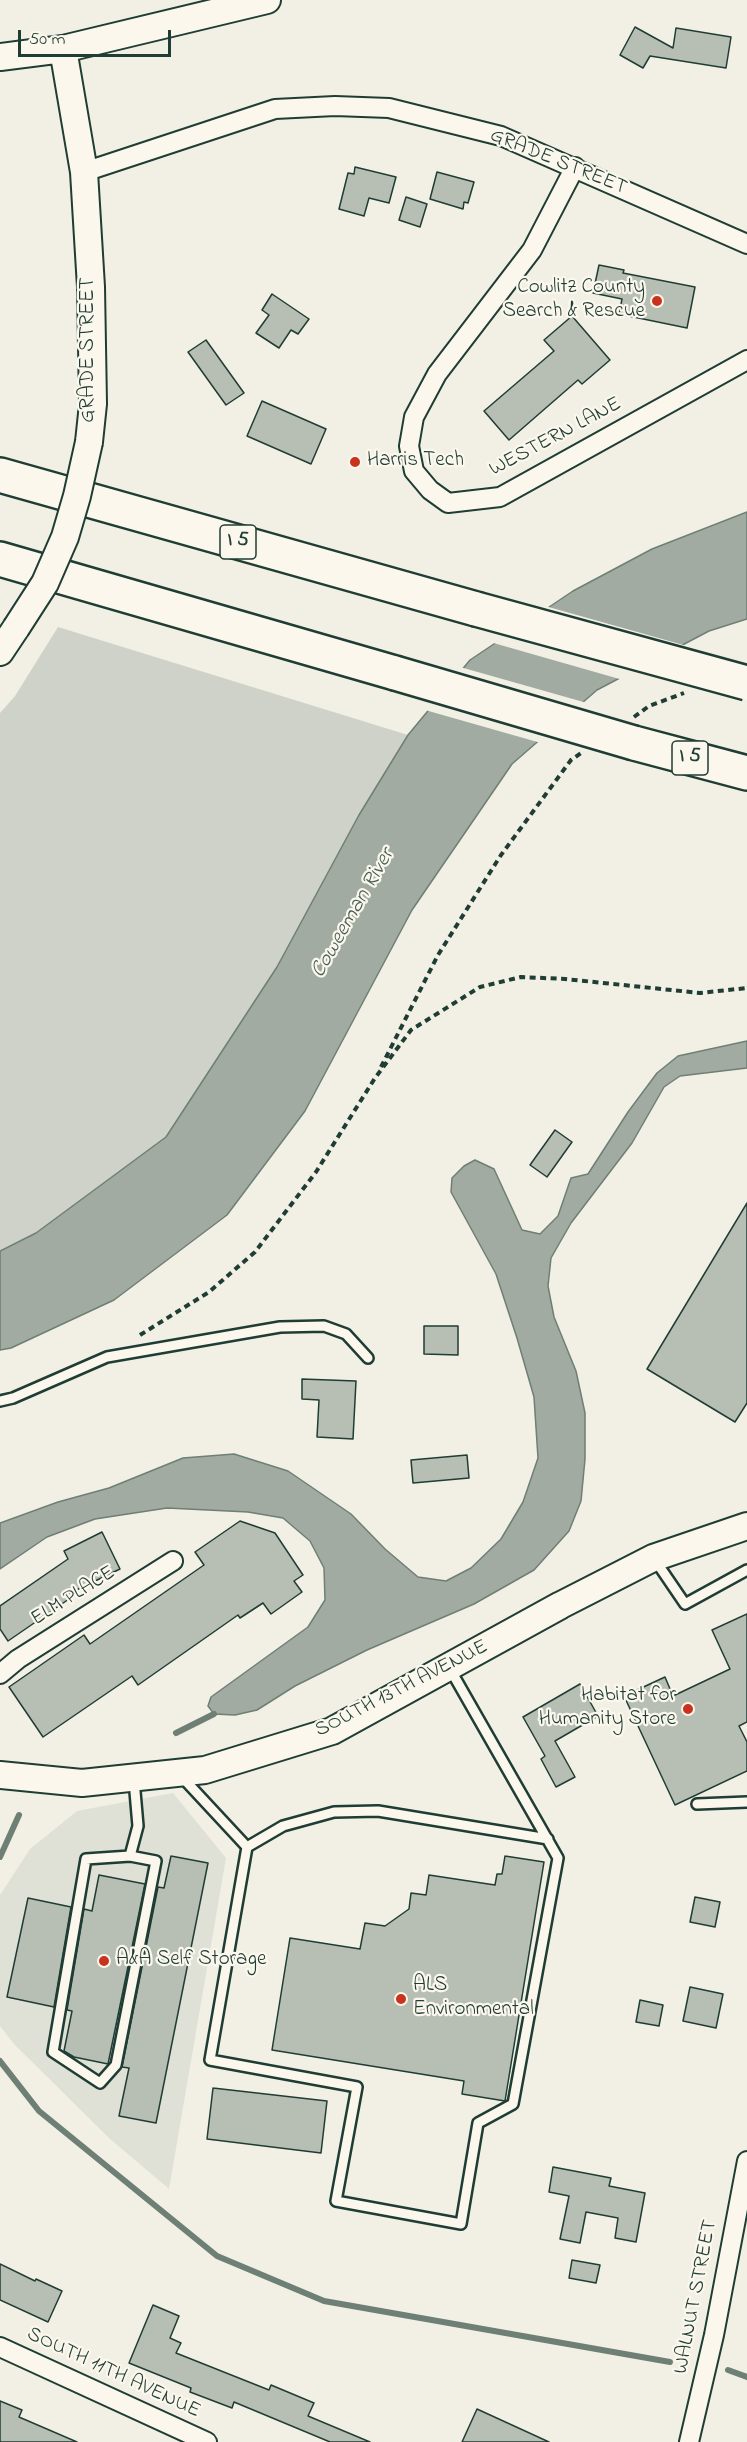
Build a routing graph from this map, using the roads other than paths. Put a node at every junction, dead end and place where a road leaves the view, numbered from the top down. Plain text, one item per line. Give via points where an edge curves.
1 (267, 0) edge
2 (63, 49) junction
3 (0, 57) edge
4 (575, 167) junction
5 (84, 172) junction
6 (747, 244) edge
7 (747, 360) edge
8 (0, 475) edge
9 (0, 559) edge
10 (0, 652) edge
11 (747, 683) edge
12 (747, 773) edge
13 (368, 1358) dead end
14 (0, 1401) edge
15 (747, 1526) edge
16 (653, 1558) junction
17 (173, 1561) dead end
18 (747, 1570) edge
19 (449, 1667) junction
20 (0, 1674) edge
21 (178, 1773) junction
22 (0, 1775) edge
23 (134, 1778) junction
24 (747, 1802) edge
25 (697, 1804) dead end
26 (548, 1839) junction
27 (247, 1847) junction
28 (130, 1856) junction
29 (747, 2161) edge
30 (0, 2347) edge
31 (207, 2442) edge
32 (689, 2442) edge

1 - 2 main road
2 - 3 main road
2 - 5 main road, GRADE STREET
4 - 5 street, GRADE STREET via 501,136 389,108 334,106 275,109
4 - 6 street, GRADE STREET
4 - 7 street, WESTERN LANE via 532,250 436,374 414,417 409,446 414,471 430,490 448,502 500,497
5 - 10 main road, GRADE STREET, bridge via 91,287 93,404 89,442 59,553 45,583
8 - 11 highway, I 5, bridge
9 - 12 highway, I 5, bridge via 395,673 632,731
13 - 14 lane via 346,1335 324,1326 280,1327 107,1357
15 - 16 main road, SOUTH 13TH AVENUE
16 - 18 lane via 686,1604
16 - 19 main road, SOUTH 13TH AVENUE
17 - 20 street, ELM PLACE
19 - 21 main road, SOUTH 13TH AVENUE via 332,1731 206,1770
19 - 26 lane
21 - 23 main road, SOUTH 13TH AVENUE
21 - 27 lane
22 - 23 main road, SOUTH 13TH AVENUE via 82,1783
23 - 28 lane via 138,1826
24 - 25 lane
26 - 27 lane via 378,1811 334,1812 283,1826
26 - 27 lane via 558,1858 513,2104 478,2123 461,2224 336,2201 357,2087 210,2060
28 - 28 lane via 86,1859 53,2052 100,2083 116,2066 156,1861
29 - 32 street, WALNUT STREET
30 - 31 street, SOUTH 11TH AVENUE

